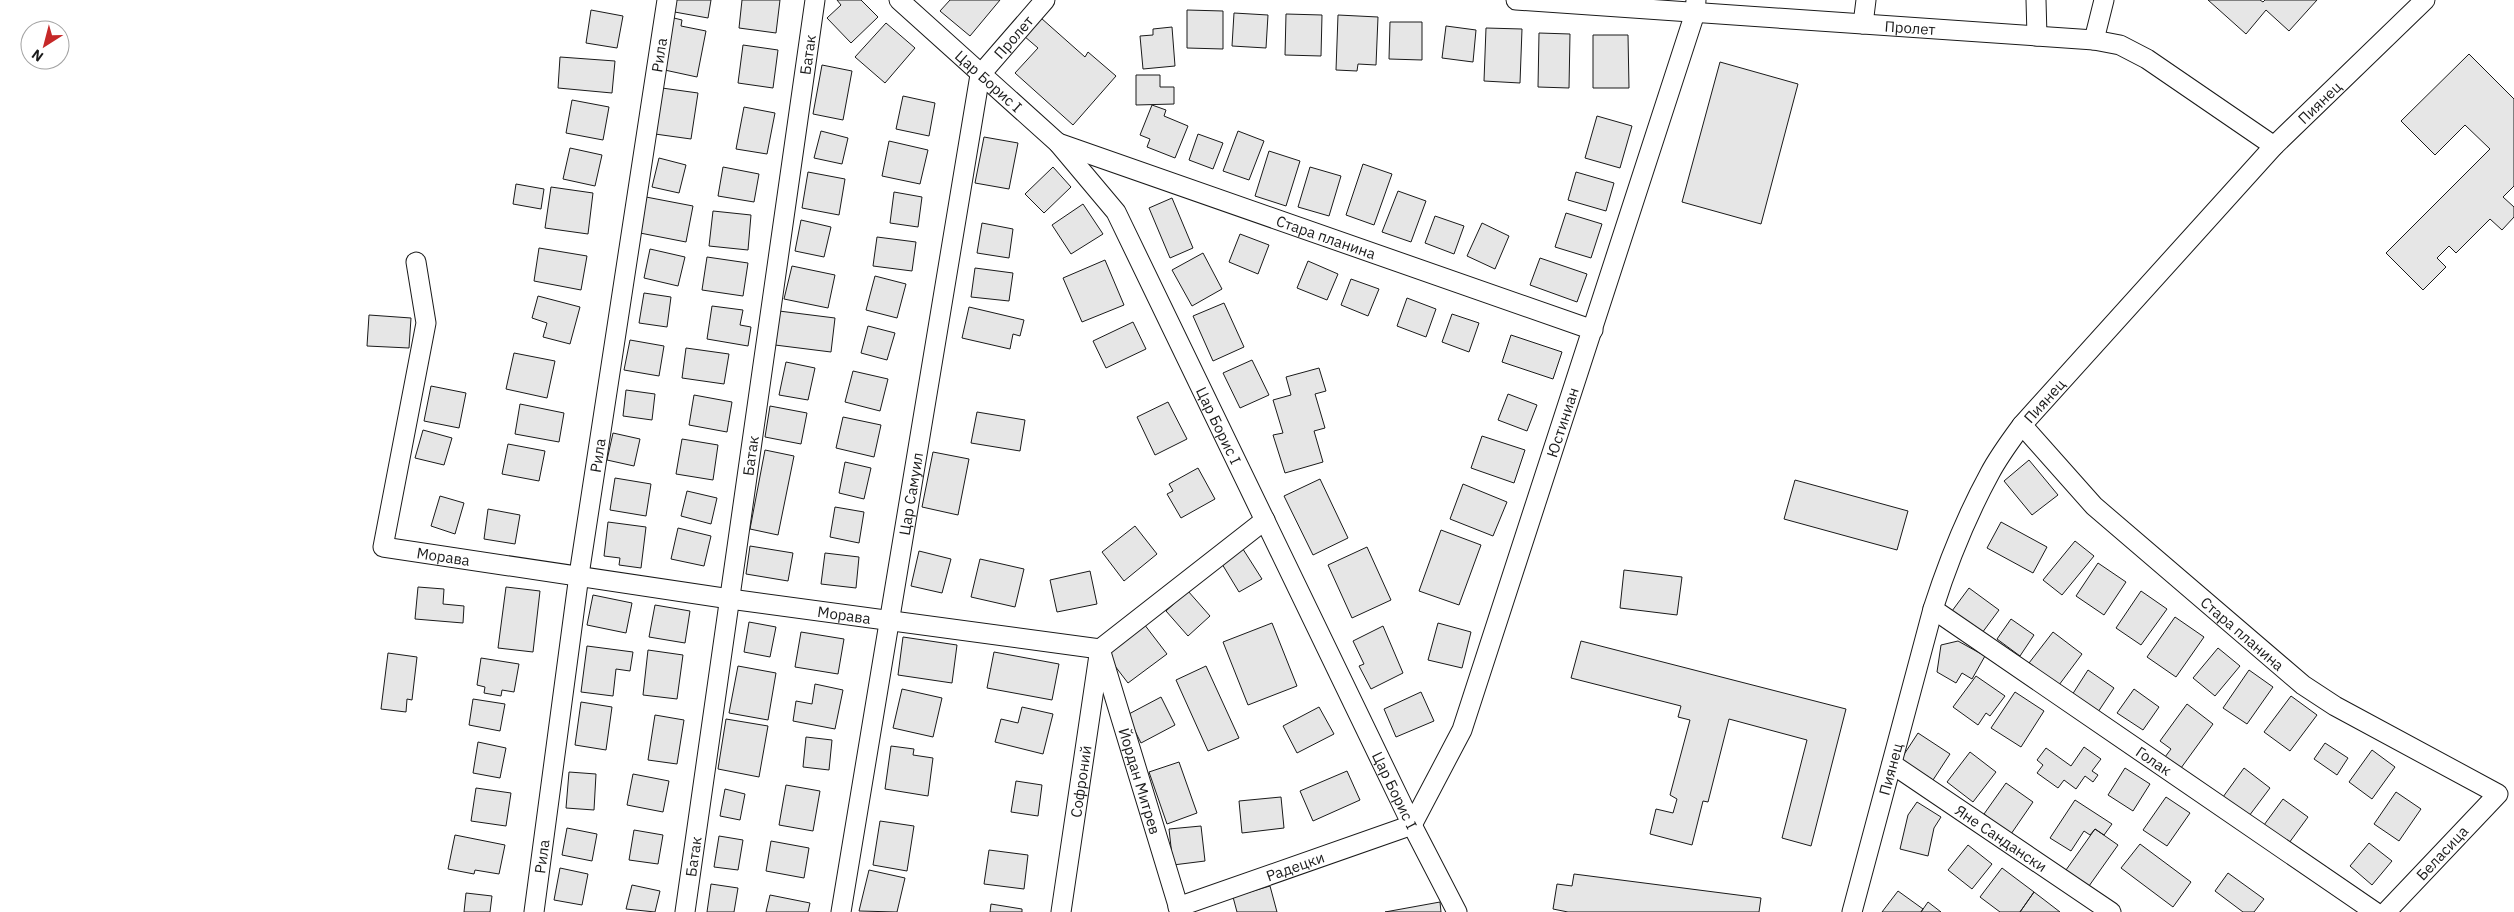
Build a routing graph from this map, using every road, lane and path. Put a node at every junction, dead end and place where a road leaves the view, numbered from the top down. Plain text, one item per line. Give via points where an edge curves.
1 (667, 0) edge
2 (816, 0) edge
3 (899, 0) edge
4 (1045, 0) edge
5 (1516, 0) edge
6 (1866, 0) edge
7 (2036, 0) edge
8 (2104, 0) edge
9 (2425, 0) edge
10 (1696, 6) edge
11 (1863, 24) junction
12 (2037, 36) junction
13 (2094, 40) junction
14 (980, 75) junction
15 (1058, 143) junction
16 (2274, 146) junction
17 (416, 262) dead end
18 (1593, 330) junction
19 (2022, 424) junction
20 (1264, 520) junction
21 (579, 575) junction
22 (730, 599) junction
23 (1933, 609) junction
24 (888, 620) junction
25 (1100, 649) junction
26 (1892, 764) junction
27 (2498, 794) joint
28 (1412, 825) junction
29 (1179, 909) edge
30 (534, 912) edge
31 (685, 912) edge
32 (842, 912) edge
33 (1061, 912) edge
34 (1457, 912) edge
35 (1852, 912) edge
36 (2111, 912) edge
37 (2374, 912) edge
38 (2386, 912) edge

1 - 21 street, Рила
2 - 22 street, Батак
3 - 14 street, Цар Борис I
4 - 14 street, Пролет
5 - 10 street, Пролет
6 - 11 street
7 - 12 street
8 - 13 street
9 - 16 street, Пиянец
10 - 11 street, Пролет
10 - 18 street, Юстиниан
11 - 12 street, Пролет
12 - 13 street, Пролет
13 - 16 street, Пролет via 2120,45 2147,59
14 - 15 street, Цар Борис I
14 - 24 street, Цар Самуил
15 - 18 street, Стара планина
15 - 20 street, Цар Борис I via 1116,212
16 - 19 street, Пиянец
17 - 21 street, Морава via 426,323 383,548
18 - 28 street, Юстиниан via 1462,730
19 - 23 street, Пиянец via 1990,471 1966,520
19 - 27 street, Стара планина via 2094,506 2303,685 2335,706
20 - 25 street
20 - 28 street, Цар Борис I
21 - 22 street, Морава
21 - 30 street, Рила
22 - 24 street, Морава
22 - 31 street, Батак
23 - 26 street, Пиянец
23 - 37 street, Голак
24 - 25 street, Морава
24 - 32 street, Цар Самуил
25 - 29 street, Йордан Митрев
25 - 33 street, Софроний
26 - 35 street, Пиянец
26 - 36 street, Яне Сандански
27 - 38 street, Беласица
28 - 29 street, Радецки
28 - 34 street, Цар Борис I

